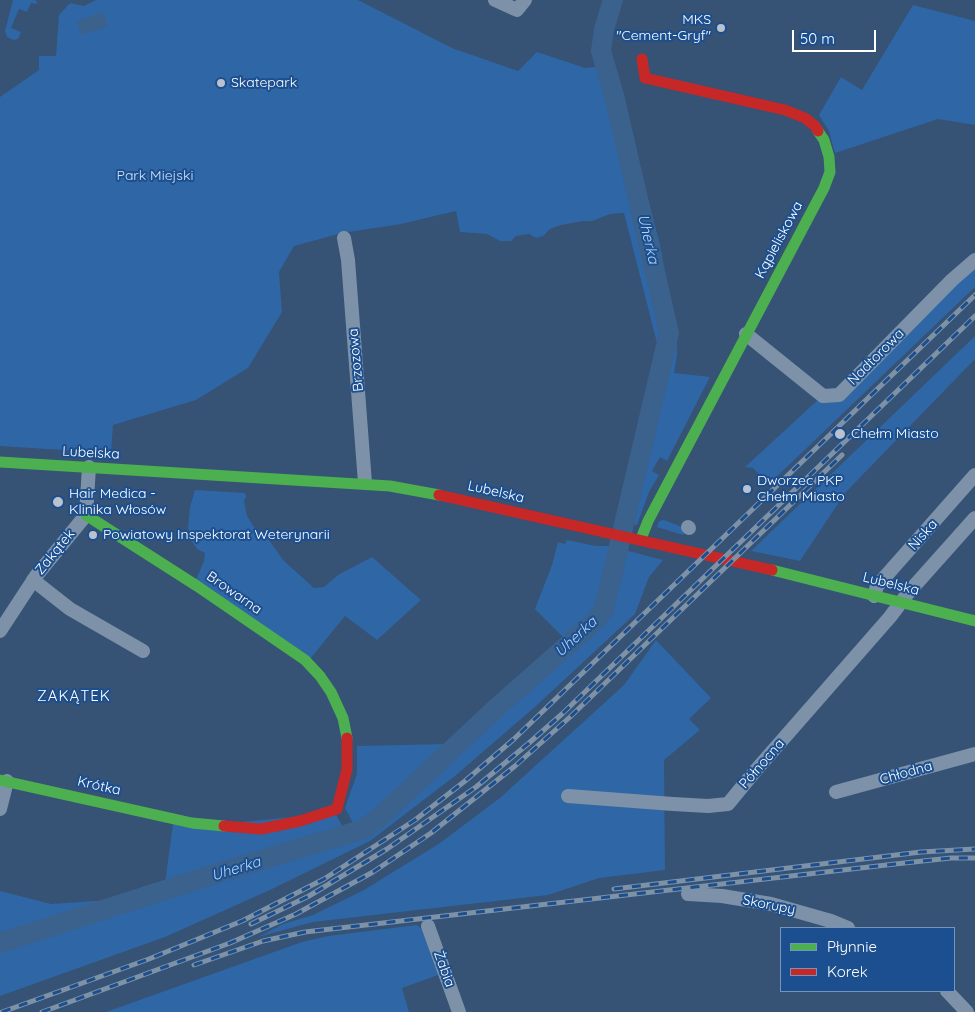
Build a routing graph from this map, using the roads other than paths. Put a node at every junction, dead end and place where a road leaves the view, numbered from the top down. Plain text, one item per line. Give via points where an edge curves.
1 (495, 0) edge
2 (524, 0) edge
3 (642, 59) dead end
4 (344, 238) dead end
5 (975, 260) edge
6 (746, 334) junction
7 (0, 462) edge
8 (89, 467) junction
9 (975, 476) edge
10 (365, 484) junction
11 (86, 515) junction
12 (975, 518) edge
13 (637, 538) junction
14 (33, 580) junction
15 (874, 596) junction
16 (900, 602) junction
17 (975, 621) edge
18 (0, 631) edge
19 (143, 651) dead end
20 (975, 754) edge
21 (4, 780) edge
22 (836, 792) dead end
23 (568, 796) dead end
24 (0, 809) edge
25 (192, 823) joint
26 (688, 894) dead end
27 (428, 926) dead end
28 (846, 927) edge
29 (948, 992) edge
30 (459, 1012) edge
31 (967, 1012) edge

1 - 2 street via 517,10
3 - 6 street, Kąpieliskowa via 645,78 785,110 805,118 824,140 830,172 824,188
4 - 10 street, Brzozowa
5 - 6 street, Nadtorowa via 839,395 823,396
6 - 13 street, Kąpieliskowa
7 - 8 street, Lubelska
8 - 10 street, Lubelska
8 - 11 street
9 - 15 street, Niska via 877,586
10 - 13 street, Lubelska via 428,492
11 - 14 street, Zakątek
11 - 25 street, Browarna via 305,660 331,692 343,718 347,769 337,809 300,822 261,829
12 - 16 street
13 - 15 street, Lubelska
14 - 18 street, Zakątek
14 - 19 street via 70,609
15 - 16 street, Lubelska
16 - 17 street, Lubelska
16 - 23 street, Północna via 728,804 708,806
20 - 22 street, Chłodna
21 - 24 street
21 - 25 street, Krótka
26 - 28 street, Skorupy via 771,904
27 - 30 street, Żabia
29 - 31 street

